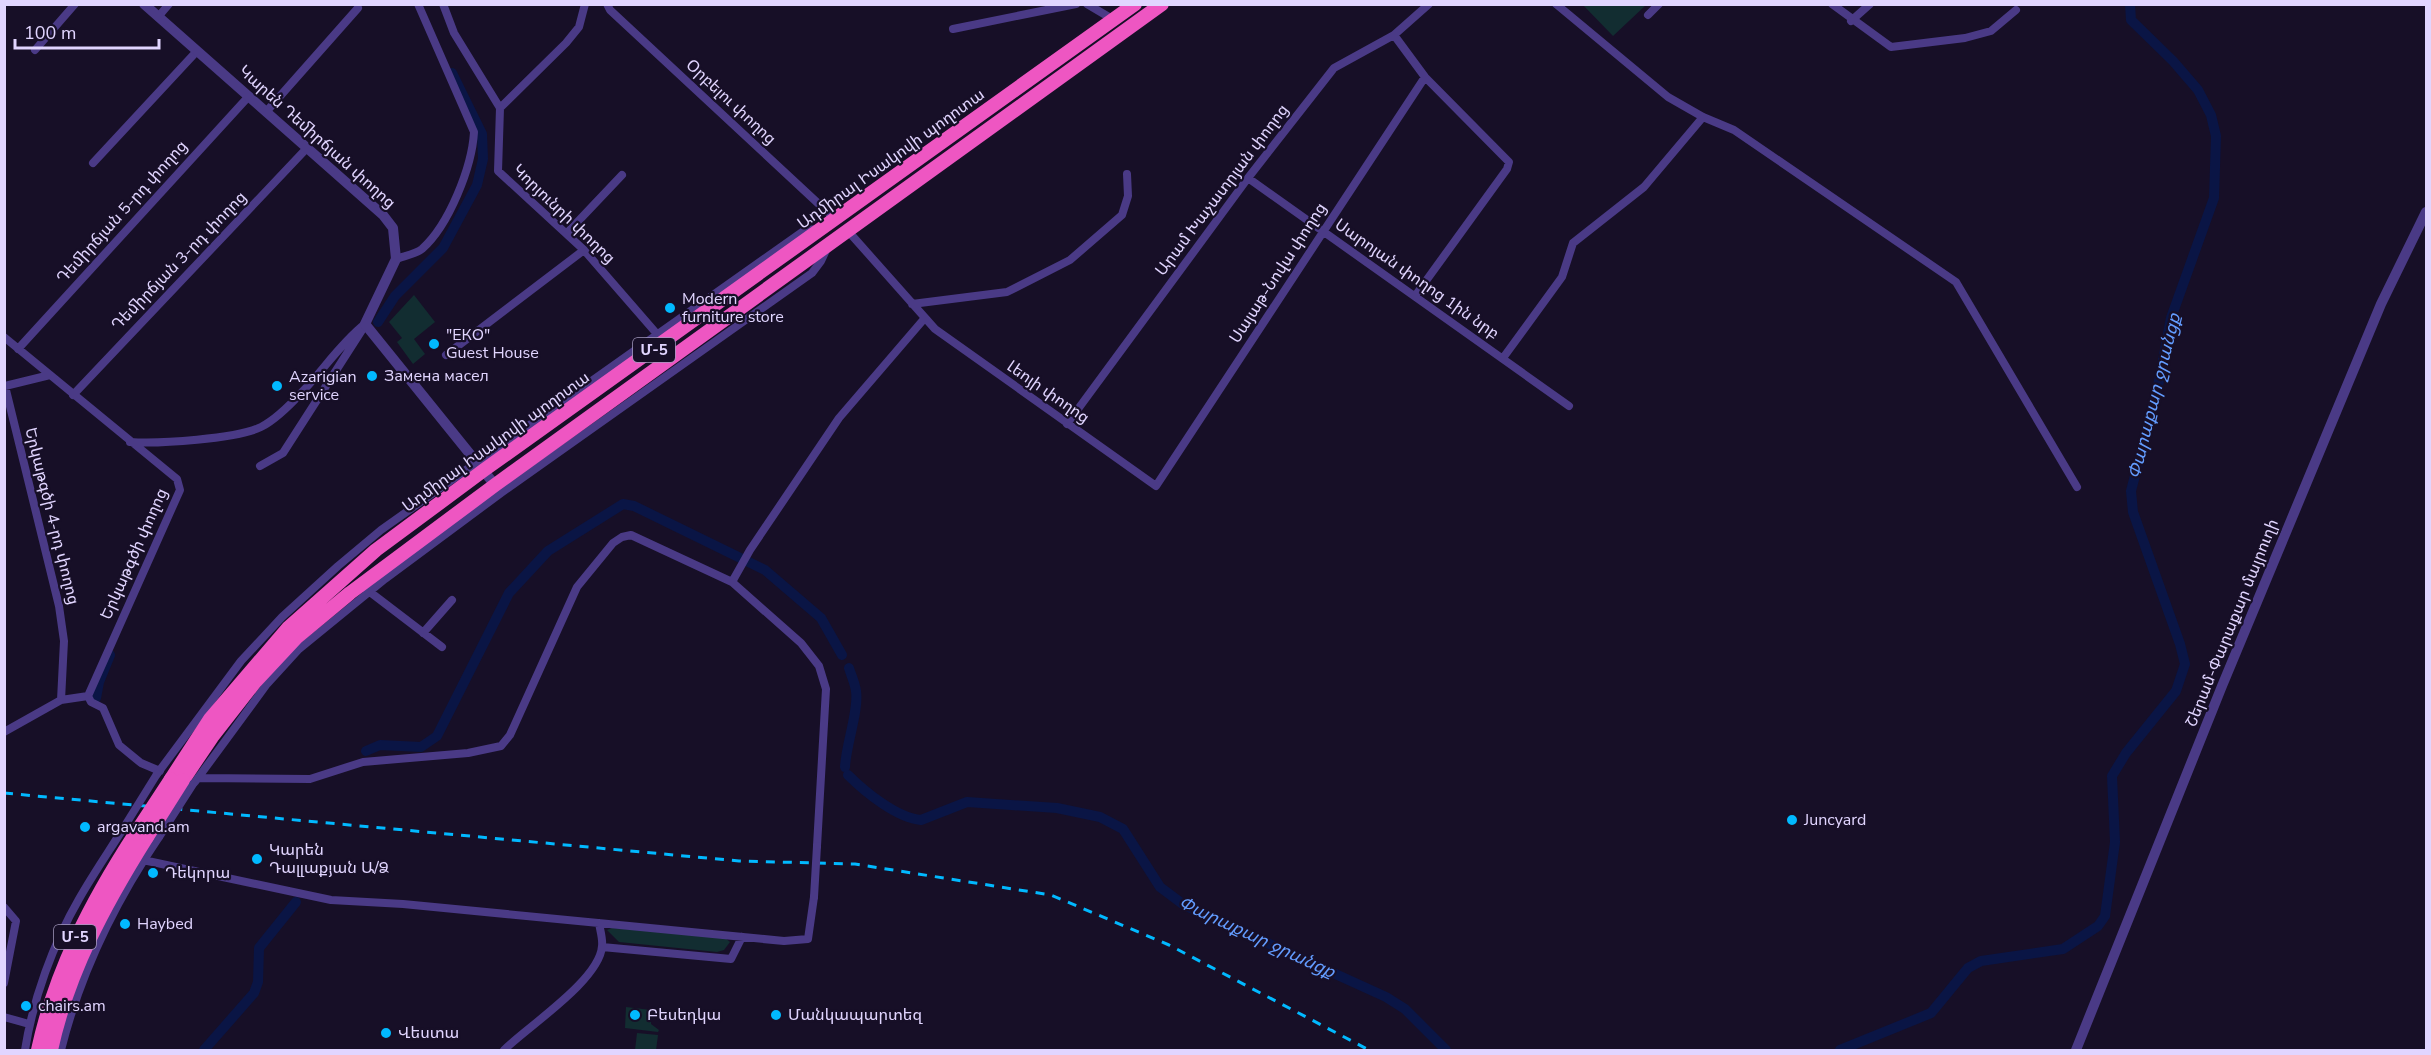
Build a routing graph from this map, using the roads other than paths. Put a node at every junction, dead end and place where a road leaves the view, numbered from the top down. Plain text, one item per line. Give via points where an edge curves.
1 (75, 4) edge
2 (144, 4) edge
3 (169, 4) edge
4 (418, 4) edge
5 (443, 4) edge
6 (585, 4) edge
7 (608, 4) edge
8 (1076, 4) edge
9 (1087, 4) edge
10 (1135, 4) edge
11 (1162, 4) edge
12 (1429, 4) edge
13 (1556, 4) edge
14 (1659, 4) edge
15 (1832, 4) edge
16 (1870, 4) edge
17 (357, 8) dead end
18 (2016, 10) dead end
19 (1648, 15) dead end
20 (158, 18) junction
21 (1114, 20) junction
22 (1851, 21) junction
23 (953, 29) dead end
24 (1394, 35) junction
25 (35, 50) dead end
26 (197, 51) junction
27 (1425, 77) junction
28 (249, 96) junction
29 (500, 108) junction
30 (266, 112) junction
31 (1703, 117) junction
32 (308, 148) junction
33 (93, 163) dead end
34 (1127, 174) dead end
35 (622, 175) dead end
36 (1248, 178) junction
37 (2427, 212) edge
38 (836, 220) junction
39 (823, 229) junction
40 (848, 231) junction
41 (1323, 231) junction
42 (567, 232) junction
43 (584, 250) junction
44 (396, 259) junction
45 (1415, 296) junction
46 (912, 304) junction
47 (924, 319) junction
48 (365, 324) junction
49 (657, 334) junction
50 (4, 337) edge
51 (18, 349) junction
52 (446, 355) dead end
53 (1503, 358) junction
54 (50, 375) junction
55 (73, 395) junction
56 (1569, 406) dead end
57 (1067, 424) junction
58 (129, 442) junction
59 (481, 465) junction
60 (260, 466) dead end
61 (1156, 486) joint
62 (2078, 487) dead end
63 (498, 489) junction
64 (732, 582) junction
65 (366, 589) junction
66 (452, 600) dead end
67 (423, 633) junction
68 (442, 647) dead end
69 (88, 696) junction
70 (61, 700) junction
71 (4, 732) edge
72 (177, 778) junction
73 (147, 836) junction
74 (143, 860) junction
75 (4, 907) edge
76 (599, 923) junction
77 (742, 937) junction
78 (602, 947) junction
79 (4, 983) edge
80 (4, 1017) edge
81 (29, 1024) junction
82 (25, 1050) edge
83 (38, 1050) edge
84 (51, 1050) edge
85 (61, 1050) edge
86 (504, 1050) edge
87 (2076, 1050) edge

1 - 25 street
2 - 20 street, Կարեն Դեմիրճյան փողոց
3 - 20 street
4 - 44 street via 474,132 473,151 446,217 421,251
5 - 29 street via 454,33
6 - 29 street via 579,27 566,44
7 - 38 street, Օրբելու փողոց
8 - 23 street
9 - 21 street
10 - 21 highway, Ադմիրալ Իսակովի պողոտա / Մ-5
11 - 40 highway, Ադմիրալ Իսակովի պողոտա / Մ-5
12 - 24 street, Արամ Խաչատրյան փողոց
13 - 31 street via 1668,97
14 - 19 street
15 - 22 street
16 - 22 street
17 - 30 street
18 - 22 street via 1991,31 1890,48
20 - 26 street, Կարեն Դեմիրճյան փողոց
21 - 38 highway, Ադմիրալ Իսակովի պողոտա / Մ-5
24 - 27 street
24 - 36 street, Արամ Խաչատրյան փողոց via 1334,68
26 - 28 street, Կարեն Դեմիրճյան փողոց
26 - 33 street
27 - 41 street, Սայաթ-Նովա փողոց
27 - 45 street via 1508,159 1507,169
28 - 30 street, Կարեն Դեմիրճյան փողոց
28 - 51 street, Դեմիրճյան 5-րդ փողոց
29 - 42 street, Կորյունրի փողոց via 498,171
30 - 32 street, Կարեն Դեմիրճյան փողոց
31 - 53 street via 1644,187 1573,243 1562,277
31 - 62 street via 1734,130 1956,282
32 - 44 street, Կարեն Դեմիրճյան փողոց via 383,215 393,228
32 - 55 street, Դեմիրճյան 3-րդ փողոց
34 - 46 street via 1128,196 1122,215 1070,260 1007,292
35 - 42 street
36 - 41 street, Սարոյան փողոց 1ին նրբ
36 - 57 street, Արամ Խաչատրյան փողոց
37 - 87 street, Շերամ-Փարաքար մայրուղի via 2381,304
38 - 39 highway, Ադմիրալ Իսակովի պողոտա / Մ-5
39 - 49 street via 805,230
39 - 59 highway, Ադմիրալ Իսակովի պողոտա / Մ-5
40 - 46 street, Լեոյի փողոց
40 - 63 highway, Ադմիրալ Իսակովի պողոտա / Մ-5
41 - 45 street, Սարոյան փողոց 1ին նրբ
41 - 61 street, Սայաթ-Նովա փողոց
42 - 43 street, Կորյունրի փողոց
43 - 49 street, Կորյունրի փողոց
43 - 52 street
44 - 48 street
45 - 53 street, Սարոյան փողոց 1ին նրբ
46 - 47 street, Լեոյի փողոց
47 - 57 street, Լեոյի փողոց
47 - 64 street via 839,418
48 - 58 street via 302,392 264,426 236,434
48 - 59 street
48 - 60 street via 283,453
49 - 59 street
50 - 51 street, Երկաթգծի փողոց
51 - 54 street, Երկաթգծի փողոց
53 - 56 street, Սարոյան փողոց 1ին նրբ
54 - 55 street, Երկաթգծի փողոց
54 - 70 street, Երկաթգծի 4-րդ փողոց via 5,386 59,606 64,641
55 - 58 street, Երկաթգծի փողոց
57 - 61 street, Լեոյի փողոց
58 - 69 street, Երկաթգծի փողոց via 177,478 180,490
59 - 63 street
59 - 72 highway, Ադմիրալ Իսակովի պողոտա / Մ-5 via 288,627 210,719
63 - 65 highway, Ադմիրալ Իսակովի պողոտա / Մ-5
64 - 72 street via 632,535 622,537 577,587 510,735 501,746 468,753 363,762 310,779
64 - 77 street, bridge via 801,644 819,666 826,689 808,939
65 - 67 street
65 - 72 highway, Ադմիրալ Իսակովի պողոտա / Մ-5 via 297,637
66 - 67 street
67 - 68 street
69 - 70 street
69 - 72 street via 103,708 119,745 141,763
70 - 71 street
72 - 73 highway, Ադմիրալ Իսակովի պողոտա / Մ-5, bridge
72 - 73 street, bridge
72 - 81 street, bridge via 121,832 78,900
73 - 74 street
73 - 83 highway, Ադմիրալ Իսակովի պողոտա / Մ-5 via 108,876 77,933 45,1017
73 - 84 highway, Ադմիրալ Իսակովի պողոտա / Մ-5 via 89,938 72,977
74 - 76 street via 331,900
74 - 85 street via 90,959
75 - 79 street via 16,921
76 - 77 street
76 - 78 street
77 - 78 street via 731,959
78 - 86 street via 591,972
80 - 81 street
81 - 82 street

